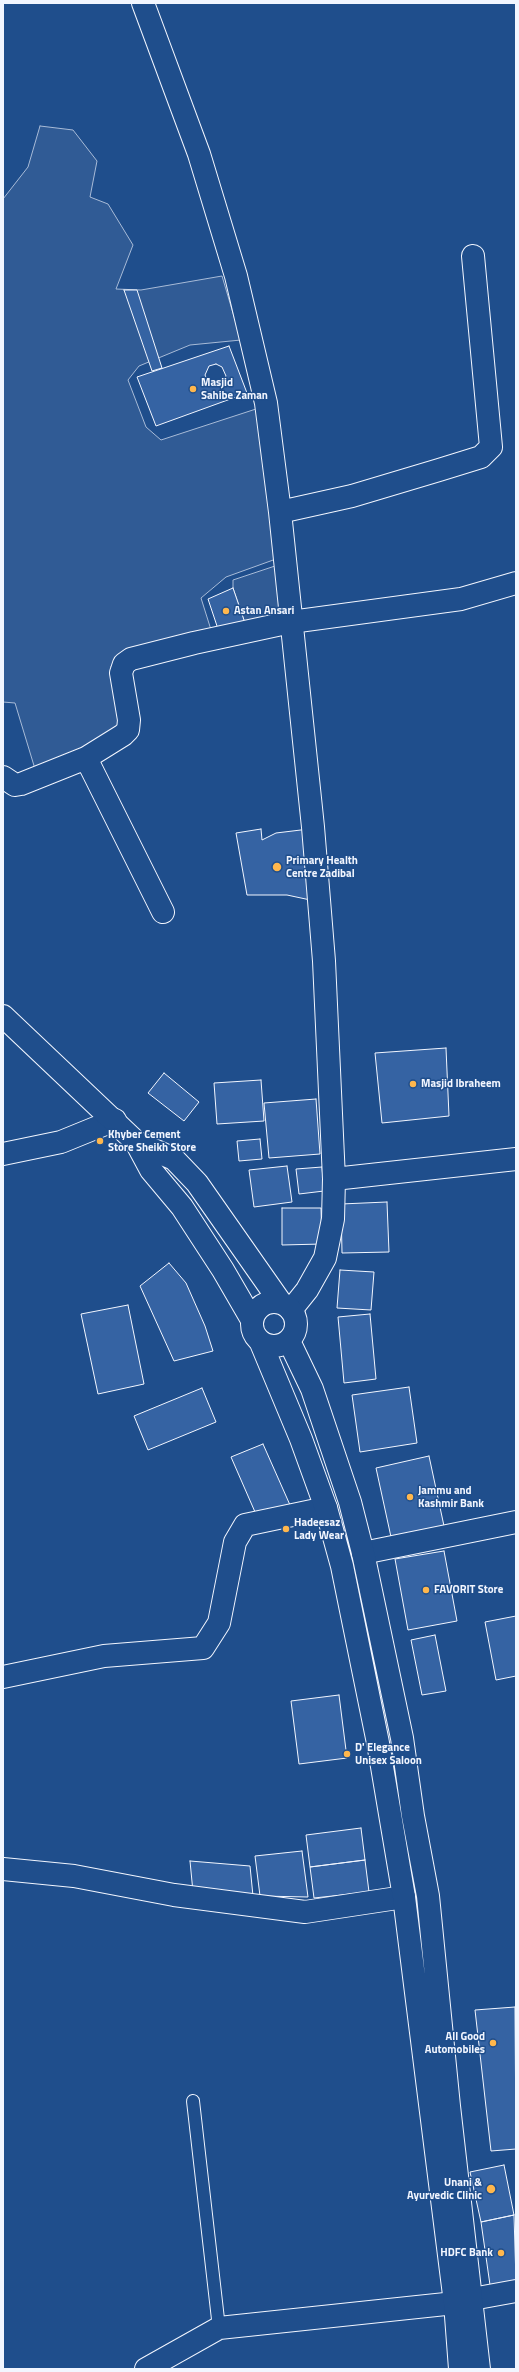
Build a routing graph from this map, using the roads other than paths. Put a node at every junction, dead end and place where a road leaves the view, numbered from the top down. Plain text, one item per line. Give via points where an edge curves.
1 (143, 3) edge
2 (473, 256) dead end
3 (280, 512) junction
4 (516, 583) edge
5 (291, 622) junction
6 (86, 758) junction
7 (3, 777) edge
8 (163, 912) dead end
9 (3, 1016) edge
10 (116, 1120) junction
11 (136, 1142) junction
12 (3, 1154) edge
13 (516, 1159) edge
14 (334, 1179) junction
15 (286, 1307) junction
16 (252, 1320) junction
17 (289, 1341) junction
18 (261, 1343) junction
19 (326, 1508) junction
20 (516, 1522) edge
21 (363, 1553) junction
22 (3, 1677) edge
23 (3, 1869) edge
24 (404, 1898) junction
25 (193, 2101) dead end
26 (516, 2291) edge
27 (464, 2301) junction
28 (219, 2328) junction
29 (146, 2369) edge
30 (460, 2369) edge
31 (479, 2369) edge

1 - 3 main road via 199,154 236,276 266,403
2 - 3 main road via 491,447 481,457 352,496
3 - 5 main road
4 - 5 main road via 461,599
5 - 6 main road via 131,659 124,664 121,673 129,720 128,730
5 - 14 main road via 313,827 323,953
6 - 7 main road via 21,784 15,785
6 - 8 main road
9 - 10 main road
10 - 11 main road
10 - 12 main road via 61,1142
11 - 15 main road via 174,1158 197,1183
11 - 16 main road via 151,1170 182,1206
13 - 14 main road
14 - 15 main road via 332,1219 325,1258 307,1290
15 - 16 main road via 268,1302 257,1309
15 - 17 main road via 296,1320 295,1331
16 - 18 main road via 253,1333
17 - 18 main road via 280,1346
17 - 21 main road via 312,1389 327,1429
18 - 19 main road via 301,1439
19 - 22 main road via 245,1525 235,1542 220,1623 203,1648 104,1656
19 - 24 main road via 342,1566 376,1736
20 - 21 main road
21 - 27 main road via 402,1738 428,1896 449,2106
23 - 24 main road via 74,1876 174,1895 305,1912
24 - 27 main road
25 - 28 lane
26 - 27 main road
27 - 28 main road
27 - 30 main road
27 - 31 main road
28 - 29 main road

